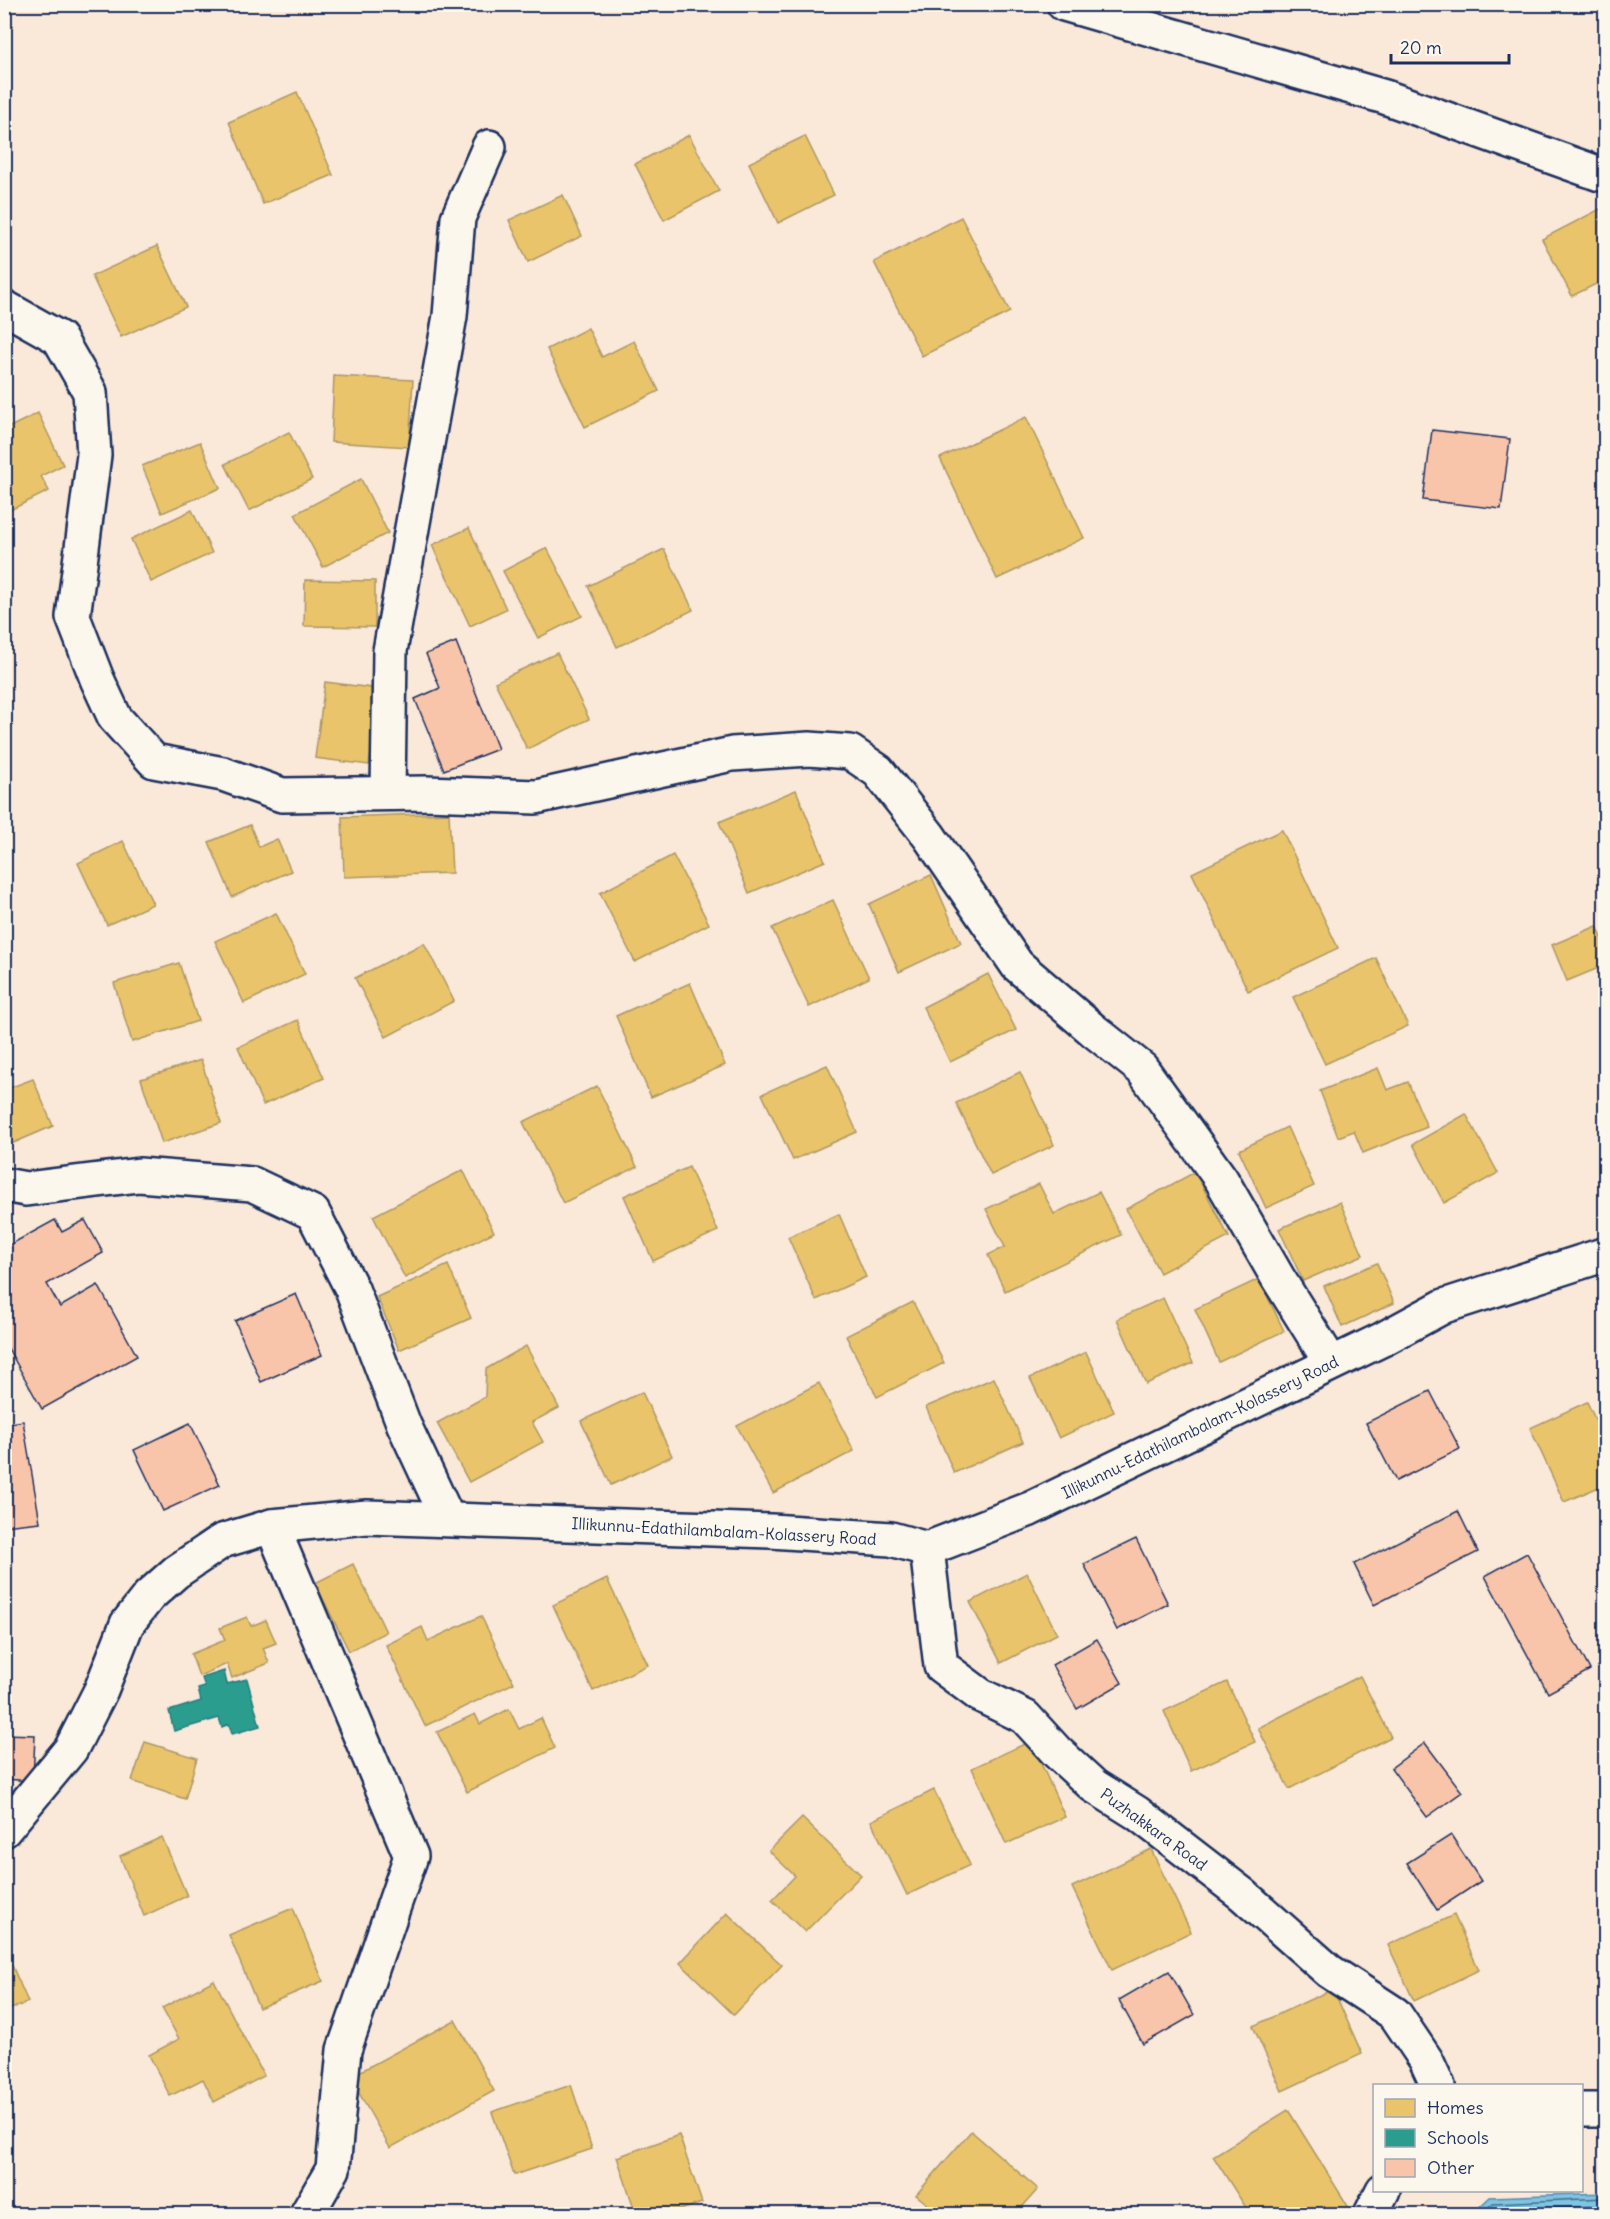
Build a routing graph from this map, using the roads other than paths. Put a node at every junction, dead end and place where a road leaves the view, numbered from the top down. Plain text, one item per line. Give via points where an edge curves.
1 (1064, 4) edge
2 (489, 147) dead end
3 (1605, 173) edge
4 (4, 307) edge
5 (388, 793) junction
6 (4, 1185) edge
7 (1605, 1254) edge
8 (1331, 1363) junction
9 (448, 1519) junction
10 (272, 1526) junction
11 (927, 1549) junction
12 (4, 1830) edge
13 (1438, 2084) edge
14 (1583, 2110) edge
15 (1605, 2110) edge
16 (1382, 2192) edge
17 (307, 2214) edge
18 (1371, 2214) edge

1 - 3 street via 1385,97
2 - 5 street via 458,218 450,316 390,651
4 - 5 street via 58,338 90,392 94,455 73,617 115,718 154,761 223,774 282,795
5 - 8 street via 537,797 732,754 809,749 850,752 878,771 929,836 1017,965 1142,1069 1221,1179
6 - 9 street via 26,1189 139,1175 252,1184 313,1213 352,1288 404,1425
7 - 8 street, Illikunnu-Edathilambalam-Kolassery Road via 1444,1306
8 - 11 street, Illikunnu-Edathilambalam-Kolassery Road via 1030,1509
9 - 10 street, Illikunnu-Edathilambalam-Kolassery Road via 367,1517
9 - 11 street, Illikunnu-Edathilambalam-Kolassery Road via 771,1531 891,1539
10 - 12 street, Illikunnu-Edathilambalam-Kolassery Road via 222,1541 149,1596 127,1624 101,1690 71,1749
10 - 17 street via 411,1856 344,2050 333,2169
11 - 13 street, Puzhakkara Road via 941,1665 980,1695 1025,1717 1094,1786 1137,1813 1242,1894 1329,1971 1395,2014
14 - 15 street
16 - 18 street

